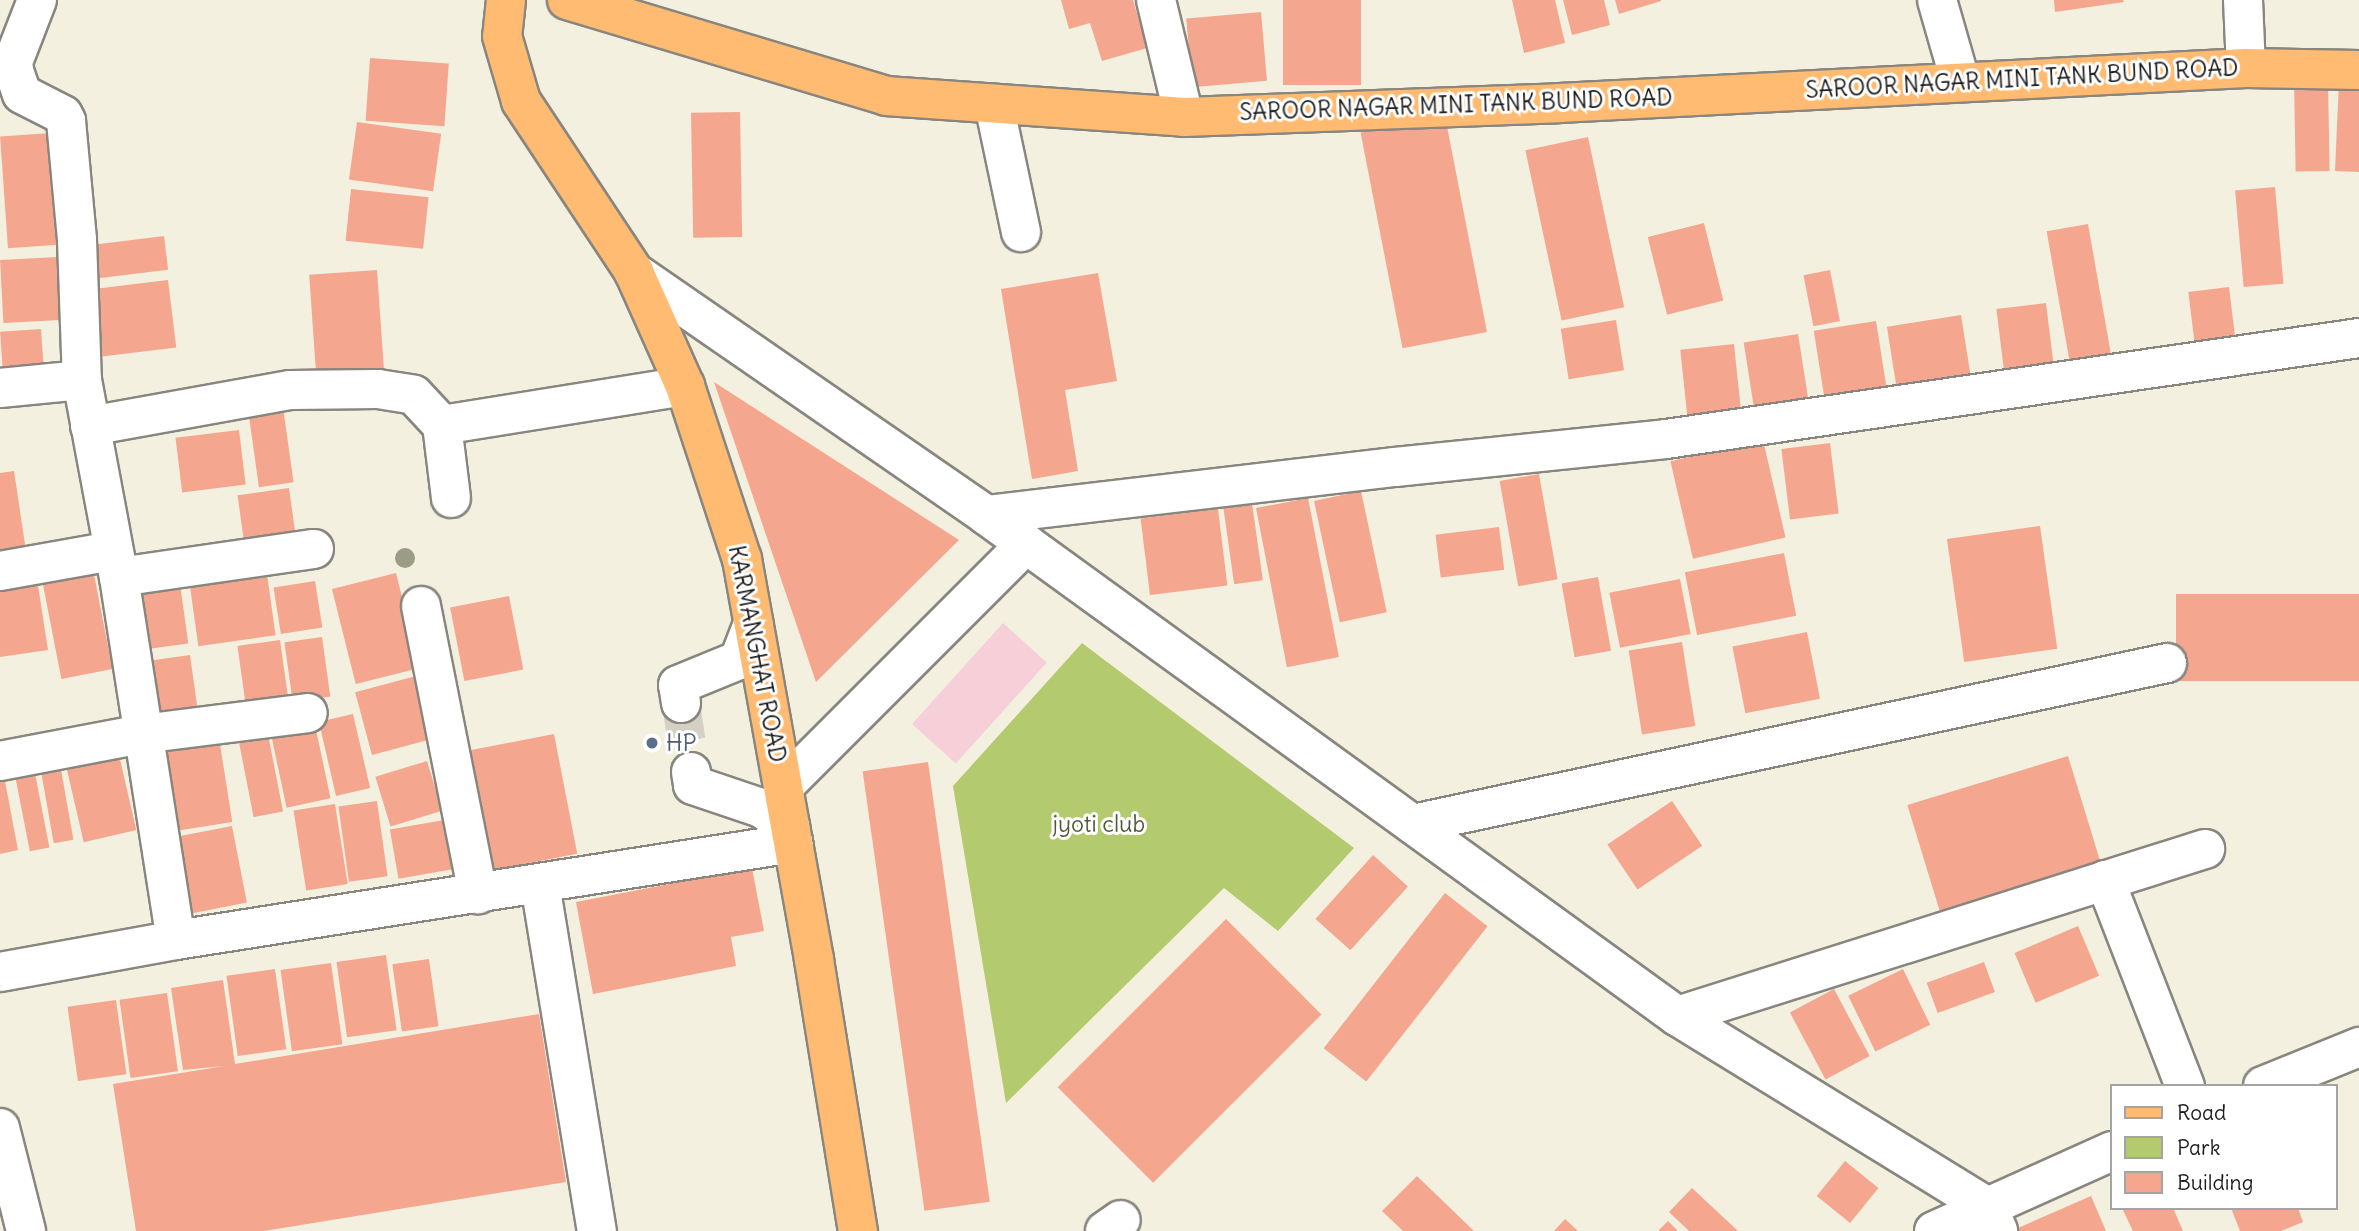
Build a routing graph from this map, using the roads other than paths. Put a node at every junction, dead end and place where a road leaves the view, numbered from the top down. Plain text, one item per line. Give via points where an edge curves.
1 (37, 0) edge
2 (506, 0) edge
3 (1156, 0) edge
4 (1937, 0) edge
5 (2243, 0) edge
6 (573, 1) edge
7 (2246, 68) junction
8 (2359, 70) edge
9 (1960, 80) junction
10 (994, 104) junction
11 (1185, 117) junction
12 (1021, 232) dead end
13 (634, 272) junction
14 (2359, 338) edge
15 (82, 380) junction
16 (685, 386) junction
17 (0, 388) edge
18 (442, 425) junction
19 (90, 426) junction
20 (451, 498) dead end
21 (986, 515) junction
22 (1026, 544) junction
23 (314, 549) dead end
24 (115, 564) junction
25 (0, 572) edge
26 (421, 606) dead end
27 (753, 623) junction
28 (2167, 663) dead end
29 (681, 703) tunnel mouth
30 (308, 713) dead end
31 (142, 734) junction
32 (0, 761) edge
33 (691, 772) tunnel mouth
34 (783, 787) junction
35 (1413, 824) junction
36 (792, 835) junction
37 (2205, 849) dead end
38 (2105, 880) junction
39 (540, 884) junction
40 (478, 894) junction
41 (176, 940) junction
42 (0, 972) edge
43 (1677, 1016) junction
44 (2359, 1047) edge
45 (2184, 1084) edge
46 (2268, 1084) edge
47 (0, 1128) edge
48 (2110, 1152) edge
49 (1993, 1219) edge
50 (26, 1231) edge
51 (597, 1231) edge
52 (858, 1231) edge
53 (1934, 1231) edge

1 - 15 street via 13,62 14,71 22,94 66,121 77,240
2 - 13 main road, KARMANGHAT ROAD via 502,36 522,101
3 - 11 street
4 - 9 street
5 - 7 street
6 - 10 main road, SAROOR NAGAR MINI TANK BUND ROAD via 886,96
7 - 8 main road, SAROOR NAGAR MINI TANK BUND ROAD
7 - 9 main road, SAROOR NAGAR MINI TANK BUND ROAD
9 - 11 main road, SAROOR NAGAR MINI TANK BUND ROAD via 1559,103
10 - 11 main road, SAROOR NAGAR MINI TANK BUND ROAD
10 - 12 street
13 - 16 main road, KARMANGHAT ROAD
13 - 21 street
14 - 21 street via 1666,439
15 - 17 street
15 - 19 street
16 - 18 street
16 - 27 main road, KARMANGHAT ROAD via 742,559
18 - 19 street via 414,395 378,389 290,390
18 - 20 street
19 - 24 street
21 - 22 street
22 - 34 street
22 - 35 street
23 - 24 street
24 - 25 street
24 - 31 street
26 - 40 street
27 - 29 street via 739,660 678,685
27 - 34 main road, KARMANGHAT ROAD
28 - 35 street
30 - 31 street
31 - 32 street
31 - 41 street
33 - 36 street via 693,785 761,808
34 - 36 main road, KARMANGHAT ROAD
35 - 43 street
36 - 39 street
36 - 52 main road, KARMANGHAT ROAD
37 - 38 street
38 - 43 street
38 - 45 street
39 - 40 street
39 - 51 street
40 - 41 street
41 - 42 street
43 - 49 street
44 - 46 street
47 - 50 street
48 - 49 street
49 - 53 street

